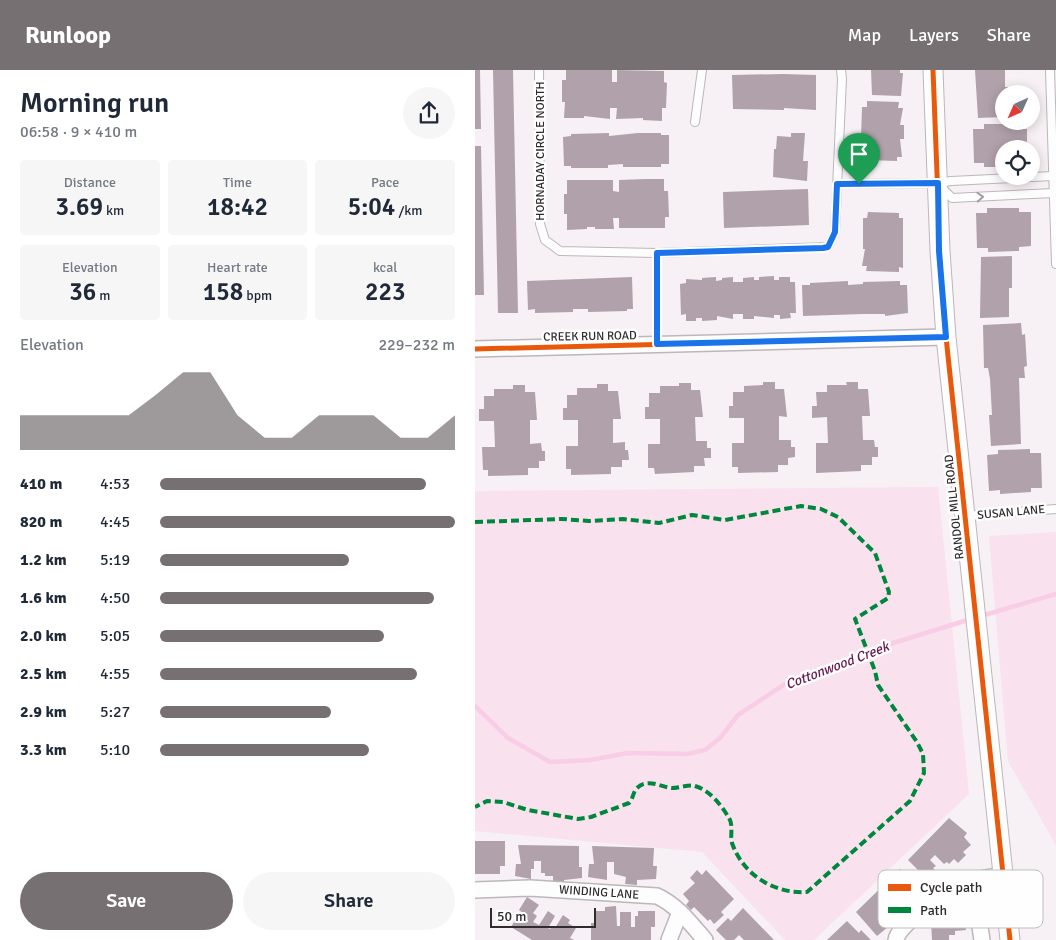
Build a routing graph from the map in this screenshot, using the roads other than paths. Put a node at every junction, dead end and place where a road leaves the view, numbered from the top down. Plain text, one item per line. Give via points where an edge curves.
1 (539, 70) edge
2 (702, 70) edge
3 (841, 70) edge
4 (933, 70) edge
5 (1050, 70) edge
6 (695, 122) dead end
7 (1053, 176) junction
8 (938, 183) junction
9 (837, 184) junction
10 (1054, 193) junction
11 (1055, 222) edge
12 (657, 253) junction
13 (1056, 264) edge
14 (946, 337) junction
15 (657, 344) junction
16 (475, 349) edge
17 (1056, 509) edge
18 (965, 516) junction
19 (1004, 870) edge
20 (475, 890) edge
21 (679, 912) junction
22 (903, 928) edge
23 (669, 940) edge
24 (705, 940) edge
25 (896, 940) edge

1 - 12 lane, HORNADAY CIRCLE NORTH via 539,224 545,240 560,251
2 - 6 lane
3 - 9 lane
4 - 8 street, RANDOL MILL ROAD
5 - 7 lane
7 - 8 lane
7 - 10 lane
8 - 9 lane
8 -> 10 lane via 952,198
8 - 14 street, RANDOL MILL ROAD via 939,251
9 - 12 lane, HORNADAY CIRCLE NORTH via 835,232 828,247
10 - 11 lane
11 - 13 lane
12 - 15 lane
14 - 15 street, CREEK RUN ROAD
14 - 18 street, RANDOL MILL ROAD
15 - 16 street, CREEK RUN ROAD
17 - 18 lane, SUSAN LANE
18 - 19 street, RANDOL MILL ROAD
20 - 21 street, WINDING LANE via 530,888 657,896
21 - 23 street
21 - 24 street, WINDING LANE
22 - 25 street

